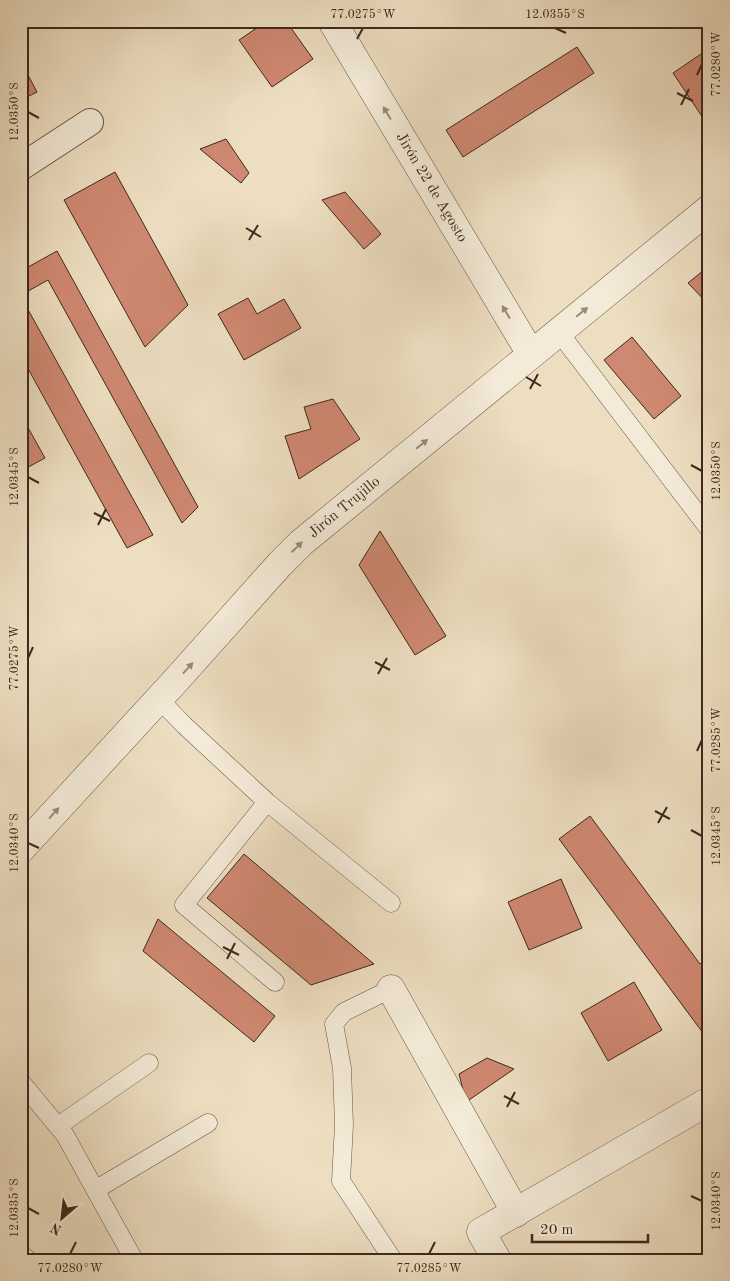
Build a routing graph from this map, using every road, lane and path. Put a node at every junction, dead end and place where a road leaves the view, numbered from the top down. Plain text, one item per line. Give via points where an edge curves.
1 (332, 21) edge
2 (90, 122) dead end
3 (21, 167) edge
4 (709, 209) edge
5 (558, 331) junction
6 (531, 354) junction
7 (709, 530) edge
8 (159, 699) junction
9 (267, 802) junction
10 (21, 849) edge
11 (392, 903) dead end
12 (275, 982) dead end
13 (391, 989) joint
14 (149, 1063) dead end
15 (21, 1082) edge
16 (709, 1101) edge
17 (208, 1123) dead end
18 (58, 1126) junction
19 (95, 1190) junction
20 (516, 1212) junction
21 (21, 1254) edge
22 (28, 1260) edge
23 (134, 1260) edge
24 (393, 1260) edge
25 (497, 1260) edge

6 -> 1 street, Jirón 22 de Agosto
2 - 3 street
5 -> 4 street, Jirón Trujillo
5 - 6 street, Jirón Trujillo
5 - 7 lane
8 -> 6 street, Jirón Trujillo via 301,543
8 - 9 lane
10 -> 8 street, Jirón Trujillo
9 - 11 lane
9 - 12 lane via 184,905
13 - 20 street
13 - 24 lane via 344,1012 334,1024 342,1068 341,1181
14 - 18 lane
15 - 18 lane
16 - 20 street
17 - 19 lane
18 - 19 lane
19 - 23 lane
20 - 25 street via 481,1232
21 - 22 lane

